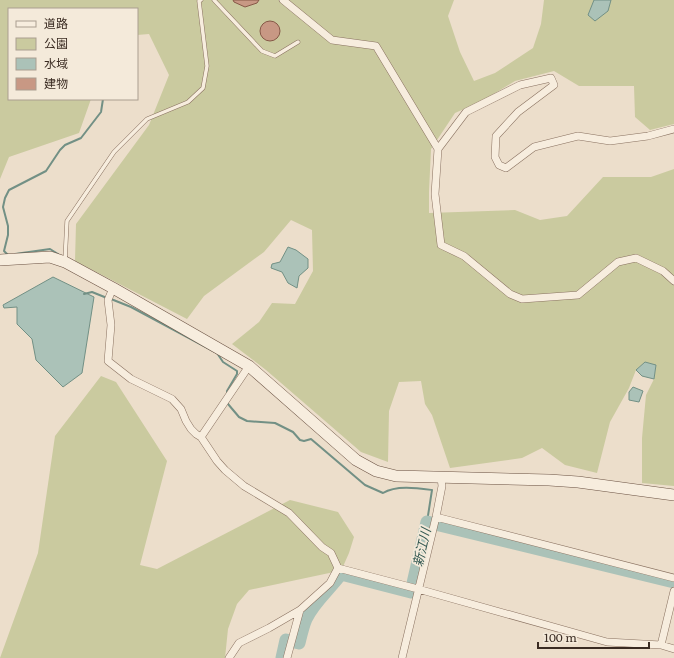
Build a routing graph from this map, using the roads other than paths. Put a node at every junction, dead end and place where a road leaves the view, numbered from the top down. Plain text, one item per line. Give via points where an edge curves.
1 (201, 0) edge
2 (214, 0) edge
3 (283, 0) edge
4 (298, 42) dead end
5 (674, 129) edge
6 (438, 149) junction
7 (0, 260) edge
8 (65, 262) junction
9 (674, 281) edge
10 (113, 288) junction
11 (249, 366) junction
12 (200, 437) junction
13 (441, 477) junction
14 (674, 495) edge
15 (436, 517) junction
16 (338, 568) junction
17 (674, 578) edge
18 (418, 588) junction
19 (674, 591) edge
20 (300, 610) junction
21 (661, 645) junction
22 (674, 649) edge
23 (229, 658) edge
24 (287, 658) edge
25 (402, 658) edge

1 - 8 lane via 199,1 207,66 203,88 188,102 147,119 114,152 66,221
2 - 4 lane via 262,51 275,56
3 - 6 street via 332,40 376,46
5 - 6 street via 648,136 610,141 578,136 534,147 506,168 499,165 495,158 496,136 518,112 554,85 551,78 520,85 466,112
6 - 9 street via 435,194 441,246 464,256 510,294 522,299 578,296 618,262 636,258 663,271
7 - 8 street via 50,257
8 - 10 street
10 - 11 street
10 - 12 street via 108,300 111,325 108,361 131,379 172,400 181,409 191,429
11 - 12 street
11 - 13 street via 365,466 396,476
12 - 16 street via 225,470 244,486 289,514 331,553
13 - 14 street via 578,482
13 - 15 street via 442,486
15 - 17 street
15 - 18 street
16 - 18 street
16 - 20 street via 330,583
18 - 21 street via 607,642
18 - 25 street
19 - 21 street
20 - 23 street via 239,642
20 - 24 street
21 - 22 street

